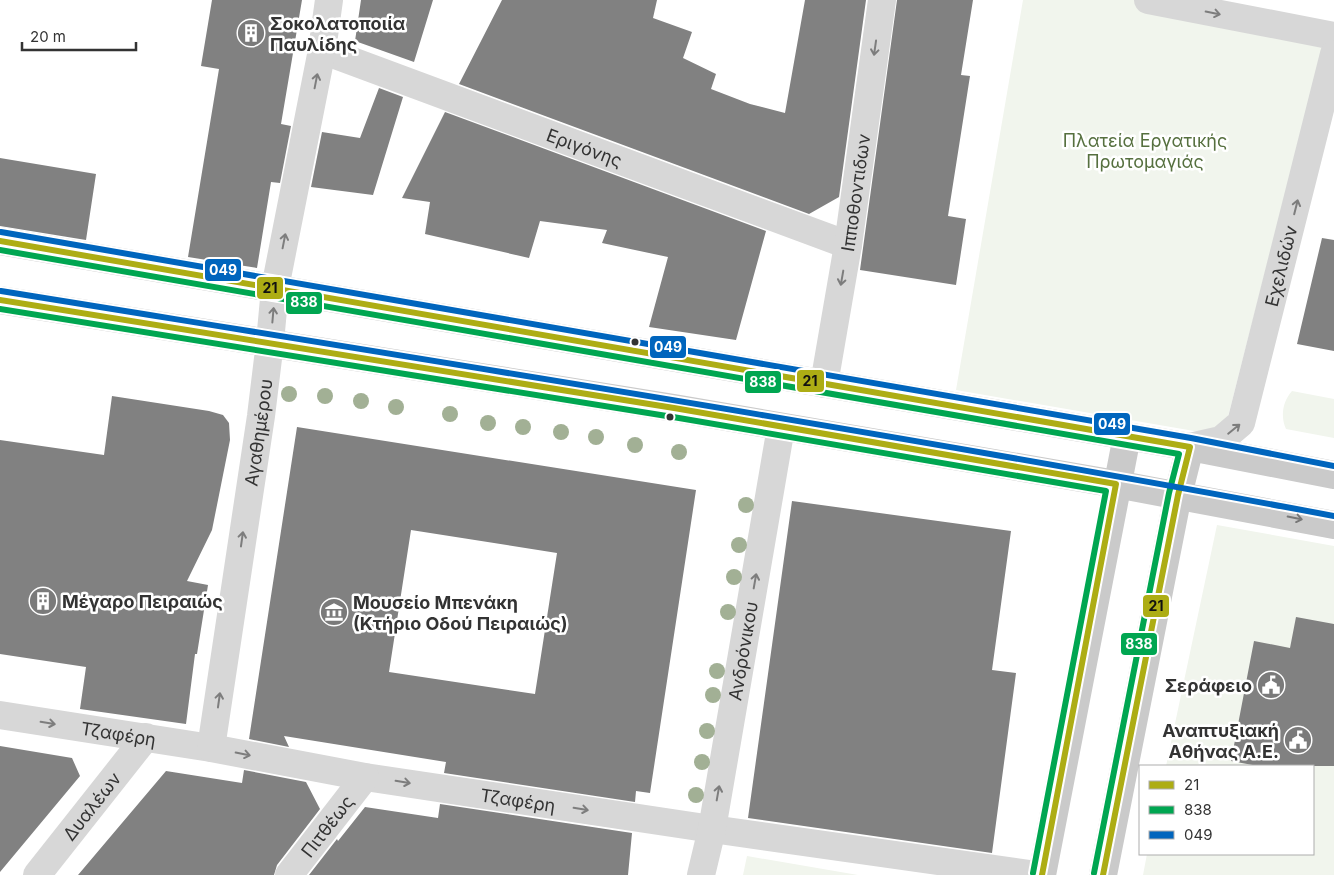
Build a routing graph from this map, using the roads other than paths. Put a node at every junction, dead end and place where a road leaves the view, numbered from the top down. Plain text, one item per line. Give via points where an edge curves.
1 (329, 0) edge
2 (882, 0) edge
3 (1148, 0) edge
4 (1334, 36) edge
5 (322, 50) junction
6 (1334, 54) edge
7 (0, 241) edge
8 (848, 245) junction
9 (275, 288) junction
10 (0, 300) edge
11 (270, 342) junction
12 (824, 384) junction
13 (780, 427) junction
14 (1127, 436) junction
15 (1190, 447) junction
16 (1334, 475) edge
17 (1116, 484) junction
18 (1178, 495) junction
19 (1334, 526) edge
20 (0, 716) edge
21 (146, 737) junction
22 (211, 748) junction
23 (365, 777) junction
24 (712, 829) junction
25 (37, 875) edge
26 (289, 875) edge
27 (701, 875) edge
28 (1037, 875) edge
29 (1042, 875) edge
30 (1103, 875) edge

1 - 5 street, Αγαθημέρου
2 -> 8 street, Ιπποθοντιδων
3 -> 4 street
5 - 8 street, Εριγόνης
9 -> 5 street, Αγαθημέρου
15 -> 6 street, Εχελιδών via 1221,440 1241,423
7 - 9 main road
8 -> 12 street, Ιπποθοντιδων
11 -> 9 street, Αγαθημέρου
9 - 12 main road
10 - 11 main road
11 - 13 main road
22 -> 11 street, Αγαθημέρου
12 - 14 main road
13 - 17 main road
24 -> 13 street, Ανδρόνικου
14 - 15 main road
14 - 17 main road
15 - 16 main road
15 - 18 main road
17 - 18 main road
17 - 29 main road
18 -> 19 main road
18 - 30 main road
20 -> 21 street, Τζαφέρη
21 - 22 street, Τζαφέρη
21 - 25 street, Δυαλέων
22 -> 23 street, Τζαφέρη
23 -> 24 street, Τζαφέρη
23 - 26 street, Πιτθέως
24 - 27 street, Ανδρόνικου
24 - 28 street, Τζαφέρη

